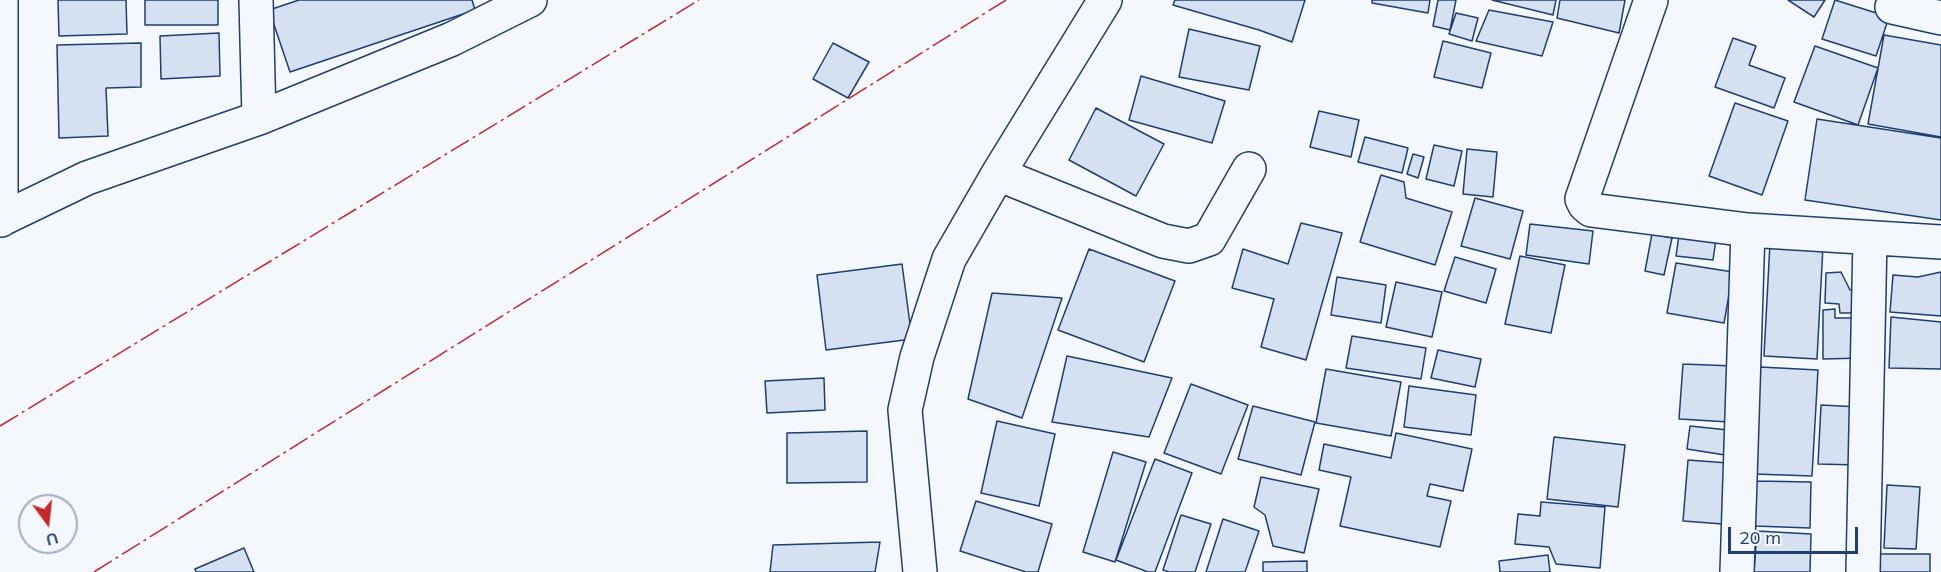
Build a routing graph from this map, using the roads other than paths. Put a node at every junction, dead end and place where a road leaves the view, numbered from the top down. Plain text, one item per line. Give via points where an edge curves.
1 (1, 0) edge
2 (256, 0) edge
3 (530, 0) edge
4 (1105, 0) edge
5 (1651, 0) edge
6 (1892, 7) dead end
7 (1941, 18) edge
8 (260, 118) junction
9 (1248, 169) dead end
10 (998, 174) junction
11 (0, 220) edge
12 (1748, 230) junction
13 (1870, 238) junction
14 (1941, 242) edge
15 (920, 572) edge
16 (1737, 572) edge
17 (1863, 572) edge

1 - 11 street
2 - 8 street
3 - 8 street via 452,39
4 - 10 street
5 - 12 street via 1582,199 1591,210
6 - 7 street
8 - 11 street via 87,178
9 - 10 street via 1209,239 1189,246 1163,241
10 - 15 street via 950,259 917,357 904,410
12 - 13 street
12 - 16 street
13 - 14 street
13 - 17 street

